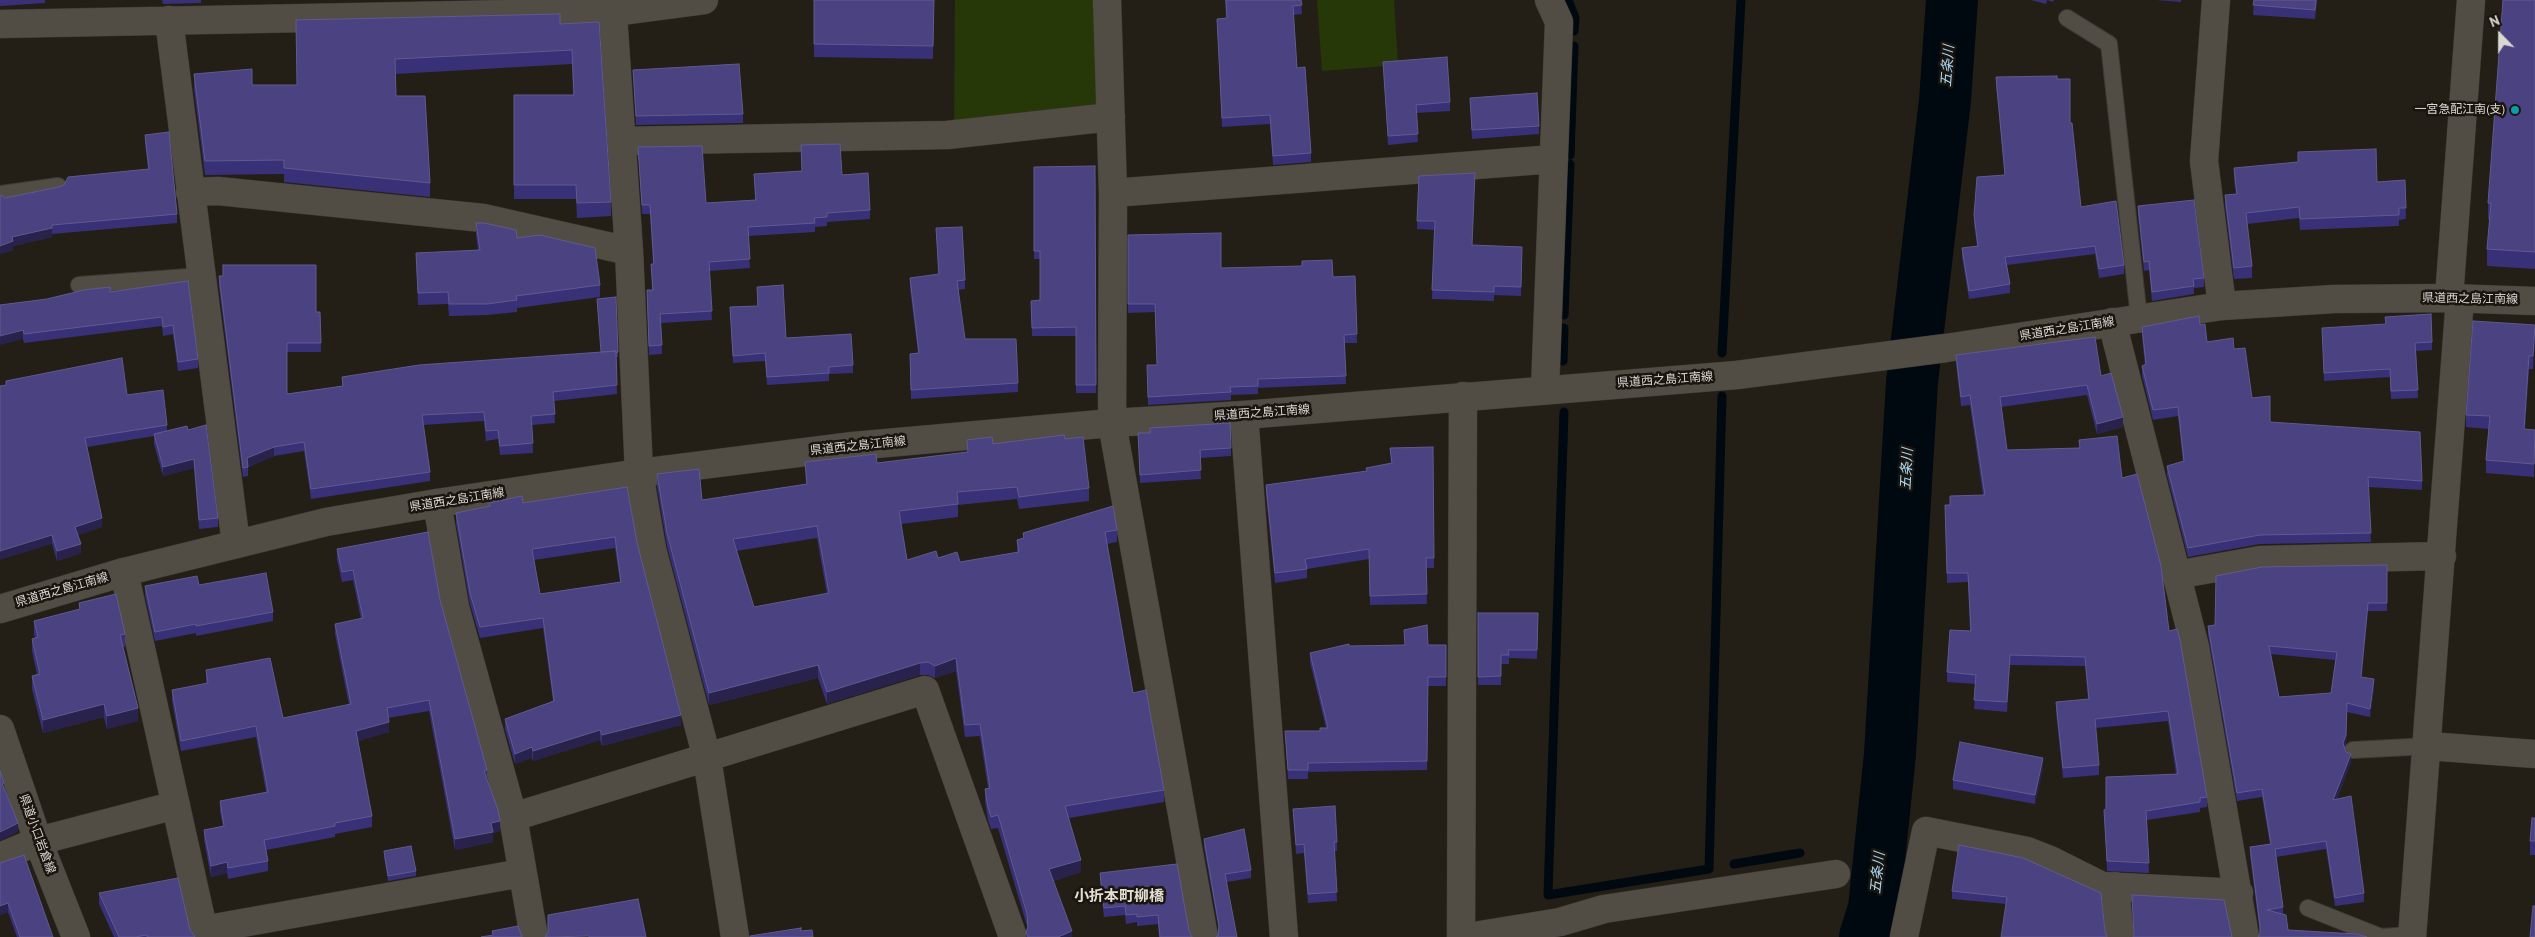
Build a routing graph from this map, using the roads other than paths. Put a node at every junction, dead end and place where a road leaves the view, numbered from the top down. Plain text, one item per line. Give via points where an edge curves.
1 (704, 0) edge
2 (1107, 0) edge
3 (1549, 0) edge
4 (2216, 0) edge
5 (2471, 0) edge
6 (612, 6) edge
7 (133, 10) edge
8 (2068, 18) dead end
9 (169, 20) junction
10 (0, 24) edge
11 (1111, 117) junction
12 (622, 140) junction
13 (1554, 159) junction
14 (58, 186) edge
15 (190, 192) junction
16 (1113, 193) junction
17 (0, 194) edge
18 (630, 251) junction
19 (201, 276) junction
20 (79, 285) dead end
21 (2455, 298) junction
22 (2535, 301) edge
23 (2222, 306) junction
24 (2139, 318) junction
25 (2112, 322) junction
26 (1545, 390) junction
27 (1463, 396) junction
28 (1244, 415) junction
29 (1112, 423) junction
30 (639, 473) junction
31 (437, 503) junction
32 (236, 544) junction
33 (2442, 556) junction
34 (124, 572) junction
35 (2176, 575) junction
36 (0, 609) edge
37 (0, 730) edge
38 (2428, 746) junction
39 (2353, 750) dead end
40 (2535, 754) edge
41 (707, 758) junction
42 (176, 805) junction
43 (513, 817) junction
44 (38, 841) junction
45 (0, 857) edge
46 (522, 873) junction
47 (1836, 874) dead end
48 (2115, 886) junction
49 (2239, 893) junction
50 (2308, 908) dead end
51 (204, 933) edge
52 (2413, 936) edge
53 (76, 937) edge
54 (534, 937) edge
55 (735, 937) edge
56 (1013, 937) edge
57 (1204, 937) edge
58 (1284, 937) edge
59 (1461, 937) edge
60 (1468, 937) edge
61 (1904, 937) edge
62 (2120, 937) edge
63 (2245, 937) edge

1 - 6 street
2 - 11 street
3 - 13 street via 1559,22
4 - 23 street via 2204,161
5 - 21 street
6 - 9 street via 341,19
6 - 12 street
7 - 9 street
7 - 10 street
8 - 24 lane via 2109,44
9 - 15 street
11 - 12 street via 947,135
11 - 16 street
12 - 18 street
13 - 16 street
13 - 26 street
14 - 17 lane
15 - 18 street via 218,191 483,218
15 - 19 street
16 - 29 street
18 - 30 street
19 - 20 lane
19 - 32 street
21 - 22 street, 県道西之島江南線
21 - 23 street, 県道西之島江南線 via 2334,299
21 - 33 street
23 - 24 street, 県道西之島江南線
24 - 25 street, 県道西之島江南線
25 - 26 street, 県道西之島江南線 via 1946,348 1736,375
25 - 35 street
26 - 27 street, 県道西之島江南線
27 - 28 street, 県道西之島江南線
27 - 59 street
28 - 29 street, 県道西之島江南線
28 - 58 street
29 - 30 street, 県道西之島江南線 via 853,446
29 - 57 street
30 - 31 street, 県道西之島江南線
30 - 41 street via 652,549
31 - 32 street, 県道西之島江南線 via 326,522
31 - 43 street via 455,607
32 - 34 street, 県道西之島江南線
33 - 35 street via 2260,560
33 - 38 street
34 - 36 street, 県道西之島江南線
34 - 42 street
35 - 49 street via 2195,647
37 - 44 street, 県道小口岩倉線
38 - 39 lane
38 - 40 street
38 - 52 street
41 - 43 street
41 - 55 street
41 - 56 street via 925,690
42 - 44 street
42 - 51 street
43 - 46 street
44 - 45 street
44 - 53 street, 県道小口岩倉線
46 - 51 street
46 - 54 street
47 - 60 street via 1604,909 1560,922
48 - 49 street
48 - 61 street via 2102,886 2027,851 1926,832
48 - 62 street
49 - 63 street
50 - 52 lane via 2381,937

